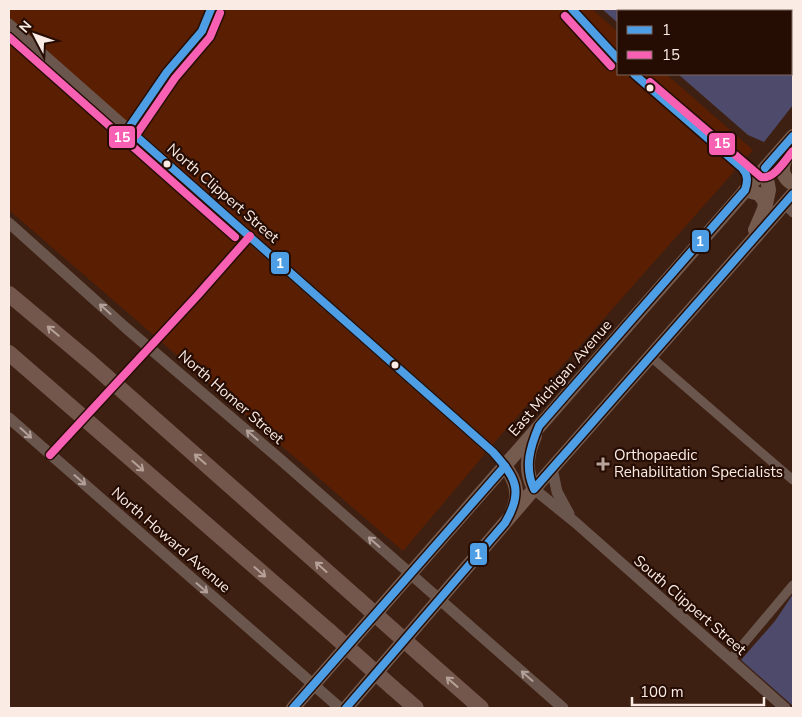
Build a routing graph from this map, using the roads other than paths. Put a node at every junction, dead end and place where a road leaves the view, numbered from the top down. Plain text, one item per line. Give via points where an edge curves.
1 (9, 24) edge
2 (793, 136) edge
3 (793, 144) edge
4 (783, 164) junction
5 (764, 168) junction
6 (793, 184) edge
7 (745, 190) junction
8 (790, 203) edge
9 (764, 209) junction
10 (9, 223) edge
11 (747, 247) junction
12 (12, 297) edge
13 (9, 353) edge
14 (651, 357) junction
15 (9, 418) edge
16 (539, 426) junction
17 (506, 466) junction
18 (552, 468) junction
19 (793, 480) edge
20 (534, 489) junction
21 (505, 523) junction
22 (576, 523) junction
23 (411, 574) junction
24 (793, 585) edge
25 (439, 599) junction
26 (730, 660) junction
27 (313, 685) junction
28 (293, 708) edge
29 (340, 708) edge
30 (346, 708) edge
31 (416, 708) edge
32 (481, 708) edge
33 (563, 708) edge
34 (785, 708) edge

1 - 17 street, North Clippert Street
2 - 5 main road, East Michigan Avenue
3 - 4 main road
4 - 6 main road via 783,175
4 - 8 main road via 779,182
5 - 7 main road, East Michigan Avenue
5 - 9 main road via 769,190
7 - 9 main road via 761,196 765,202
7 - 16 main road, East Michigan Avenue
8 - 11 main road
9 - 11 main road
23 -> 10 street, North Homer Street
11 - 14 main road
32 -> 12 highway, bridge via 90,362
13 -> 31 highway, bridge
14 - 18 main road
14 - 19 street
15 -> 27 street, North Howard Avenue
16 - 17 main road, East Michigan Avenue
16 - 20 main road via 528,462 528,477
17 - 21 main road via 516,489 514,509
17 - 23 main road, East Michigan Avenue
18 - 20 main road
18 - 22 street, South Clippert Street via 558,497
20 - 21 main road
20 - 22 street, South Clippert Street
21 - 25 main road
22 - 26 street, South Clippert Street
23 - 25 street, North Homer Street
23 - 27 main road, East Michigan Avenue
24 - 26 street
25 - 30 main road
33 -> 25 street, North Homer Street
26 - 34 street, South Clippert Street
27 - 28 main road, East Michigan Avenue
27 - 29 street, North Howard Avenue

